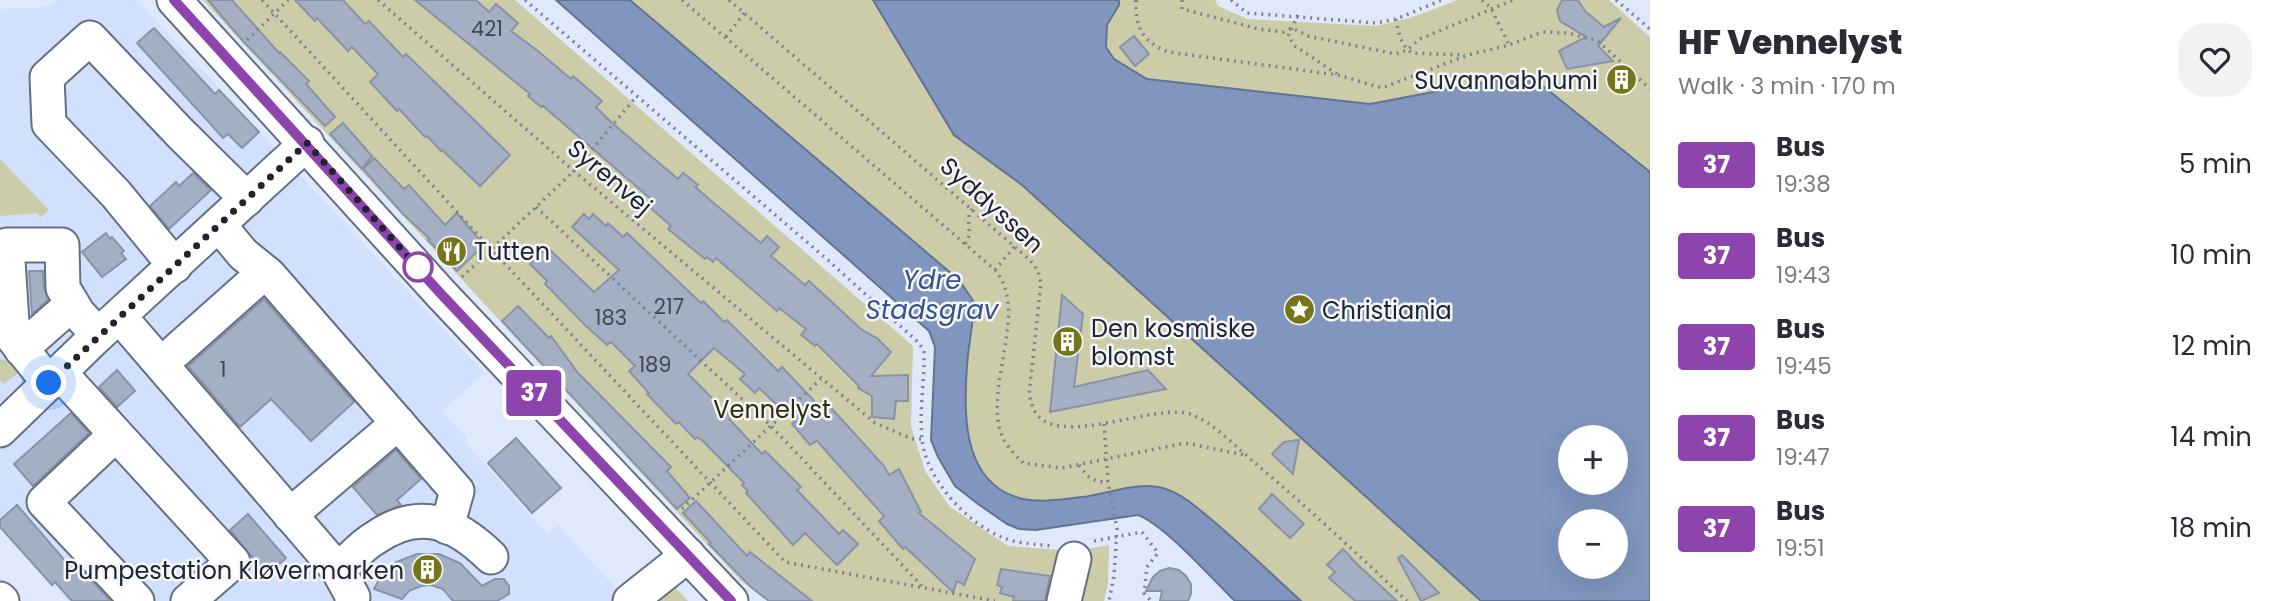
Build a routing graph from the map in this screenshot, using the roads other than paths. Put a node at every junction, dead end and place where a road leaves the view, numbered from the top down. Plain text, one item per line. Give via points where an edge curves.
1 (174, 0) edge
2 (307, 143) junction
3 (247, 199) junction
4 (219, 225) junction
5 (175, 266) junction
6 (265, 272) junction
7 (72, 304) junction
8 (109, 326) junction
9 (21, 349) junction
10 (176, 352) dead end
11 (54, 378) junction
12 (398, 423) junction
13 (0, 430) edge
14 (115, 435) junction
15 (290, 515) junction
16 (447, 527) junction
17 (1071, 549) road end
18 (688, 555) junction
19 (491, 557) dead end
20 (338, 570) junction
21 (137, 601) edge
22 (188, 601) edge
23 (352, 601) edge
24 (630, 601) edge
25 (731, 601) edge
26 (1064, 601) edge

1 - 2 street
2 - 3 street
2 - 18 street via 442,295
3 - 4 street
3 - 5 street via 90,38 47,77 50,124
4 - 5 street
4 - 6 street
5 - 8 street
6 - 10 street
6 - 12 street
7 - 8 street
7 - 9 street
7 - 9 street via 63,288 62,245 7,245 13,338
8 - 11 street
8 - 15 street
9 - 11 street
11 - 13 street
11 - 14 street
12 - 15 street
12 - 16 street via 457,491
14 - 21 street via 44,502
14 - 22 street via 233,562
15 - 20 street
16 - 19 street via 470,537
16 - 20 street via 434,520 401,523 374,538
17 - 26 street
18 - 24 street
18 - 25 street
20 - 23 street

